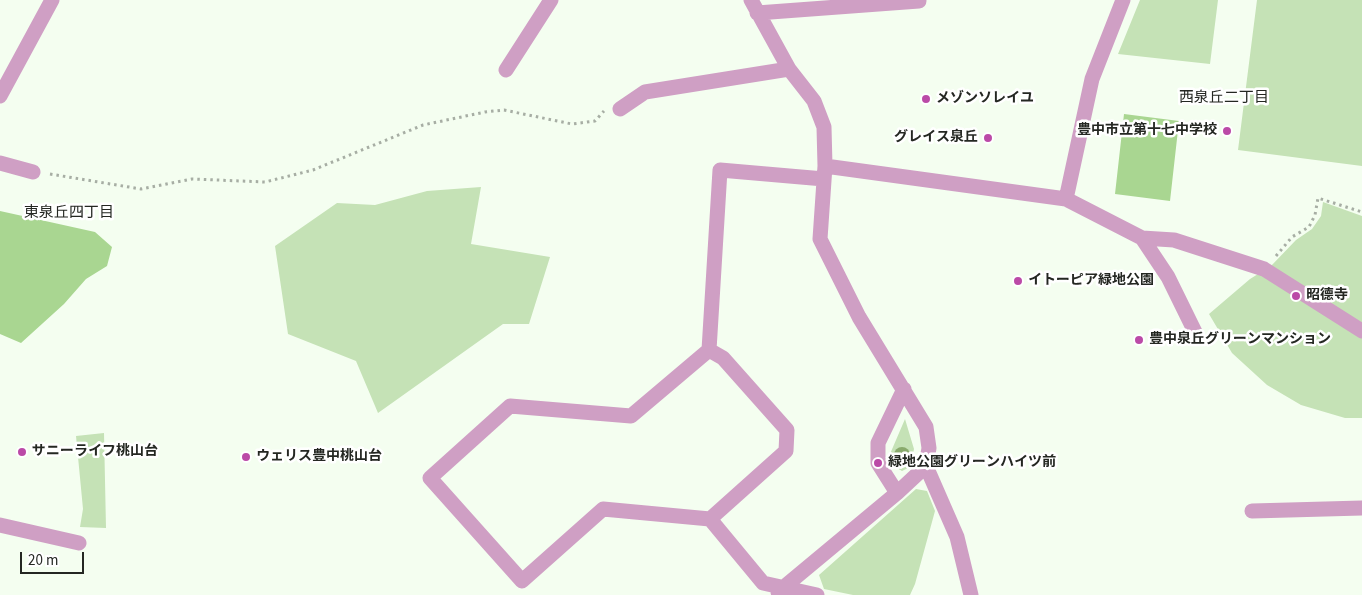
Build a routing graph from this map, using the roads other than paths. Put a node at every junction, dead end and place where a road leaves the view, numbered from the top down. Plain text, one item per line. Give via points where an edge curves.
1 (52, 0) edge
2 (551, 0) edge
3 (1123, 0) edge
4 (919, 1) edge
5 (886, 2) edge
6 (754, 6) edge
7 (789, 69) junction
8 (506, 70) dead end
9 (0, 96) edge
10 (620, 109) road end
11 (0, 163) edge
12 (33, 172) road end
13 (825, 173) junction
14 (1066, 199) junction
15 (1142, 238) junction
16 (1362, 330) edge
17 (1196, 334) dead end
18 (709, 350) junction
19 (904, 389) junction
20 (926, 466) junction
21 (897, 493) junction
22 (1362, 508) edge
23 (1252, 510) dead end
24 (710, 519) junction
25 (0, 525) edge
26 (79, 543) dead end
27 (779, 591) edge
28 (817, 595) edge
29 (971, 595) edge

1 - 9 street
2 - 8 street
3 - 14 street via 1092,79
4 - 5 street
5 - 6 street
6 - 7 street
7 - 10 street via 645,92
7 - 13 street via 814,101 824,127
11 - 12 street
13 - 14 street
13 - 18 street via 720,170
13 - 19 street via 820,239 859,317
14 - 15 street
15 - 16 street via 1174,240 1264,270
15 - 17 street via 1168,277
18 - 24 street via 723,358 786,430 786,451
18 - 24 street via 630,416 510,406 430,478 522,581 602,509
19 - 20 street via 926,427 929,448
19 - 21 street via 878,443 878,463
20 - 21 street
20 - 29 street via 957,537
21 - 27 street
22 - 23 street
24 - 27 street via 762,583
25 - 26 street
27 - 28 street

